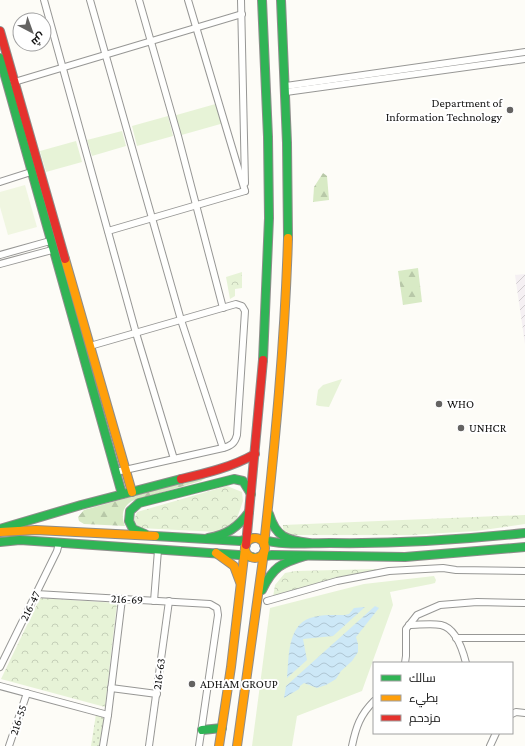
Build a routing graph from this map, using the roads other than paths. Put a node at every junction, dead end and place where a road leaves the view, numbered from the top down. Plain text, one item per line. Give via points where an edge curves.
1 (44, 0) edge
2 (90, 0) edge
3 (139, 0) edge
4 (188, 0) edge
5 (240, 0) edge
6 (262, 0) edge
7 (281, 0) edge
8 (242, 14) junction
9 (195, 28) junction
10 (0, 30) edge
11 (152, 41) junction
12 (525, 52) edge
13 (106, 56) junction
14 (0, 58) edge
15 (525, 60) edge
16 (64, 68) junction
17 (11, 83) junction
18 (286, 89) junction
19 (31, 172) junction
20 (0, 182) edge
21 (245, 191) junction
22 (196, 205) junction
23 (52, 213) junction
24 (43, 216) junction
25 (152, 217) junction
26 (108, 231) junction
27 (50, 241) junction
28 (52, 250) junction
29 (0, 254) edge
30 (66, 263) junction
31 (0, 264) edge
32 (57, 265) junction
33 (223, 308) junction
34 (181, 320) junction
35 (136, 333) junction
36 (90, 346) junction
37 (223, 448) junction
38 (255, 454) junction
39 (174, 459) junction
40 (125, 470) junction
41 (213, 470) junction
42 (116, 472) junction
43 (204, 486) junction
44 (132, 492) junction
45 (122, 494) junction
46 (251, 494) junction
47 (268, 508) junction
48 (249, 512) junction
49 (0, 530) edge
50 (525, 533) edge
51 (151, 535) junction
52 (208, 538) junction
53 (224, 540) junction
54 (0, 542) edge
55 (59, 543) junction
56 (309, 543) junction
57 (0, 547) edge
58 (525, 547) edge
59 (255, 548) junction
60 (158, 550) junction
61 (220, 554) junction
62 (305, 556) junction
63 (525, 571) edge
64 (240, 591) junction
65 (36, 594) junction
66 (122, 599) junction
67 (154, 601) junction
68 (256, 601) junction
69 (267, 601) dead end
70 (169, 602) junction
71 (525, 603) edge
72 (409, 625) junction
73 (456, 638) junction
74 (525, 638) edge
75 (405, 662) edge
76 (466, 662) edge
77 (0, 668) edge
78 (0, 686) edge
79 (111, 688) junction
80 (27, 693) junction
81 (157, 694) junction
82 (373, 702) edge
83 (525, 713) edge
84 (513, 714) edge
85 (108, 715) junction
86 (222, 728) junction
87 (202, 730) junction
88 (496, 734) edge
89 (150, 745) edge
90 (10, 746) edge
91 (102, 746) edge
92 (157, 746) edge
93 (199, 746) edge
94 (219, 746) edge
95 (237, 746) edge
96 (352, 746) edge
97 (490, 746) edge

1 - 16 street
2 - 13 street
3 - 11 street
4 - 9 street
5 - 8 street
6 - 38 main road via 269,218 263,371
7 - 18 main road
8 - 9 street
8 - 21 street
9 - 11 street
9 - 21 street
10 - 17 main road
11 - 13 street
11 - 22 street
12 - 18 street
13 - 16 street
13 - 25 street
14 - 17 main road
15 - 18 street
16 - 17 street
16 - 26 street
17 - 19 main road
17 - 23 main road
18 - 47 main road via 288,229 282,367
19 - 20 street
19 - 24 main road
21 - 22 street
22 - 25 street
22 - 33 street
23 - 24 main road
23 - 30 main road
24 - 27 main road
25 - 26 street
25 - 34 street
26 - 35 street
27 - 28 main road
27 - 29 street
28 - 31 street
28 - 32 main road
30 - 32 main road
30 - 36 main road
32 - 42 main road
33 - 34 street
33 - 37 street via 239,304 244,308 245,314 238,435 232,444
34 - 35 street
34 - 37 street
35 - 36 street
35 - 39 street
36 - 40 main road
37 - 39 street
38 - 41 main road via 241,462
38 - 46 main road
39 - 40 street
40 - 42 street
40 - 44 main road
41 - 43 main road via 217,478
41 - 44 main road
42 - 45 main road
43 - 46 main road via 237,479 245,483
43 - 51 main road via 132,507 128,517 131,527 138,532
44 - 45 main road
45 - 49 main road
46 - 48 main road
47 - 56 main road via 280,536 290,541
47 - 59 main road
48 - 52 main road via 242,523 230,532
48 - 59 main road
49 - 51 main road
50 - 56 main road via 431,542
51 - 52 main road
52 - 53 main road
53 - 59 main road
53 - 61 main road via 228,547
54 - 55 main road via 20,540
54 - 57 main road
55 - 60 main road
55 - 65 street, 216-47
56 - 59 main road
58 - 62 main road via 405,557
59 - 61 main road
59 - 62 main road
59 - 64 main road
59 - 68 main road
60 - 61 main road
60 - 67 street
61 - 64 main road via 234,566
62 - 68 main road via 288,560 274,568
63 - 69 street via 443,568 389,571 337,581
64 - 86 main road
65 - 66 street, 216-69
65 - 77 street, 216-47
66 - 67 street, 216-69
66 - 79 street
67 - 70 street, 216-69
68 - 95 main road
70 - 81 street, 216-63
70 - 87 street, 216-69 via 210,604 217,608
71 - 72 street via 477,602 440,605 417,615
72 - 73 street via 442,625
72 - 75 street via 406,629
73 - 74 street
73 - 76 street via 461,645
78 - 80 street
79 - 81 street
79 - 85 street
80 - 85 street
80 - 90 street, 216-55
81 - 89 street, 216-63
82 - 96 street via 365,710 356,727
83 - 84 street
85 - 91 street
86 - 87 main road
86 - 94 main road
87 - 93 street
88 - 97 street
89 - 92 street

